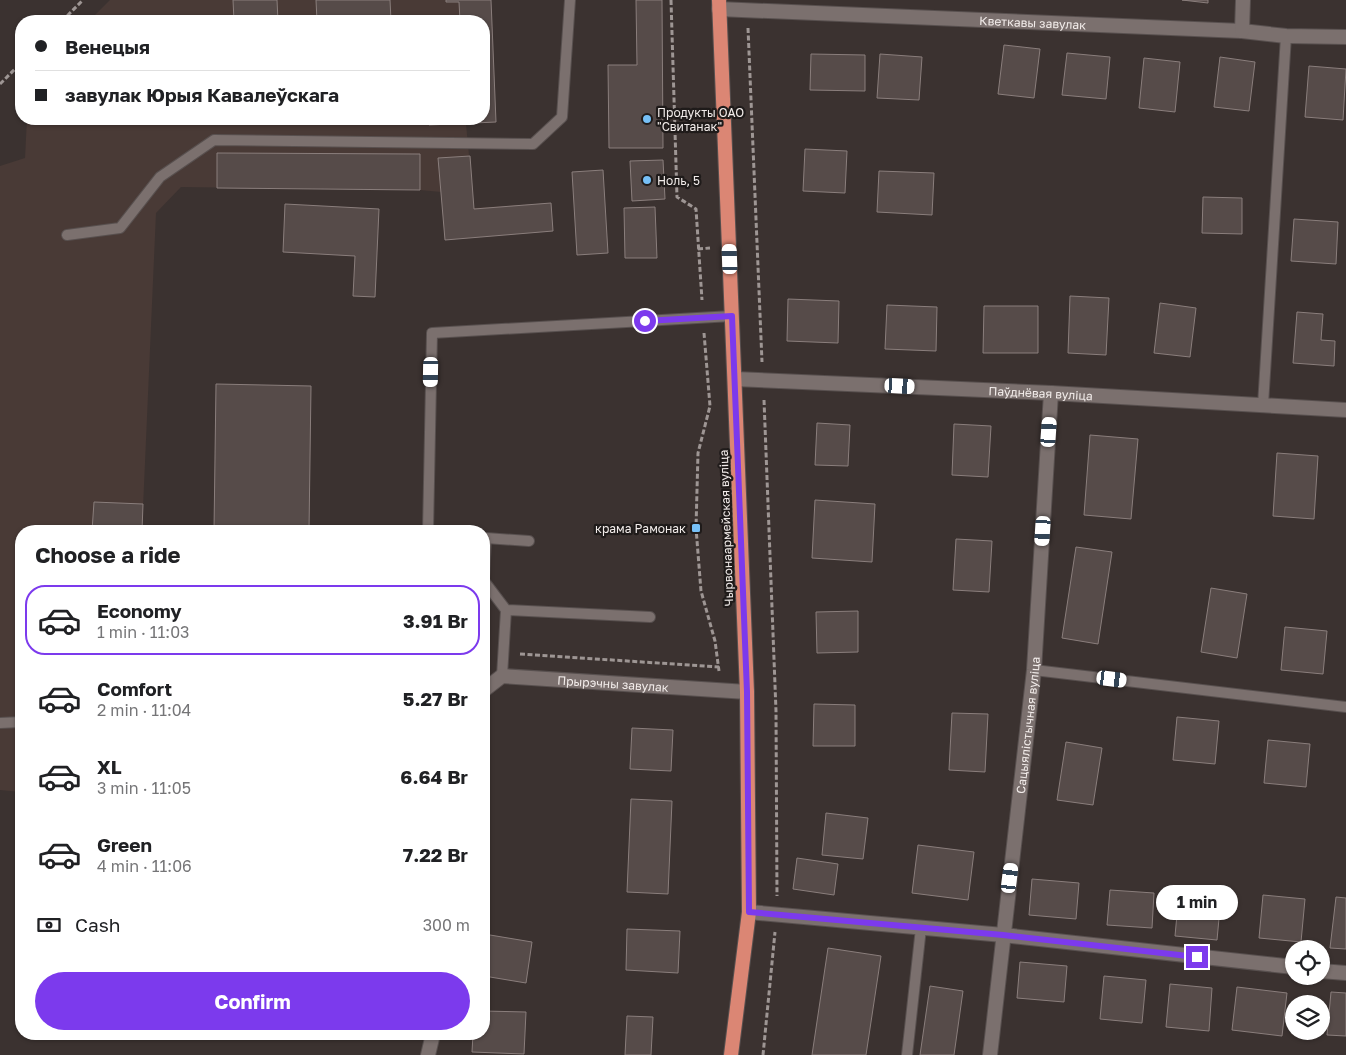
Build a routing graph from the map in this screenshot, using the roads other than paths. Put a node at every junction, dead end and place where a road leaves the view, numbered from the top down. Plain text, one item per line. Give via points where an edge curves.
1 (570, 0) edge
2 (1243, 0) edge
3 (719, 5) edge
4 (1242, 31) junction
5 (1286, 36) junction
6 (1346, 37) edge
7 (67, 235) dead end
8 (732, 316) junction
9 (735, 379) junction
10 (1051, 393) junction
11 (1263, 405) junction
12 (1346, 410) edge
13 (428, 525) edge
14 (490, 538) edge
15 (530, 541) dead end
16 (490, 589) edge
17 (506, 610) junction
18 (650, 617) dead end
19 (1034, 670) junction
20 (502, 676) junction
21 (490, 685) edge
22 (747, 692) junction
23 (1346, 707) edge
24 (15, 722) edge
25 (0, 723) edge
26 (749, 912) junction
27 (921, 928) junction
28 (1003, 935) junction
29 (1285, 967) edge
30 (1330, 971) edge
31 (1346, 973) edge
32 (432, 1040) edge
33 (428, 1055) edge
34 (731, 1055) edge
35 (907, 1055) edge
36 (990, 1055) edge

1 - 7 lane via 562,117 533,144 214,140 160,177 120,228
2 - 4 street
3 - 4 street, Кветкавы завулак via 748,10
3 - 8 highway, Чырвонаармейская вуліца
4 - 5 street, Кветкавы завулак
5 - 6 street, Кветкавы завулак
5 - 11 lane
8 - 9 highway, Чырвонаармейская вуліца
8 - 13 lane via 432,333
9 - 10 street, Паўднёвая вуліца
9 - 22 highway, Чырвонаармейская вуліца
10 - 11 street, Паўднёвая вуліца
10 - 19 street, Сацыялістычная вуліца
11 - 12 street, Паўднёвая вуліца
14 - 15 lane
16 - 17 lane
17 - 18 lane
17 - 20 lane
19 - 23 lane
19 - 28 street, Сацыялістычная вуліца
20 - 21 street
20 - 22 street, Прырэчны завулак
22 - 26 highway, Чырвонаармейская вуліца
24 - 25 lane
26 - 27 street
26 - 34 highway, Чырвонаармейская вуліца
27 - 28 street
27 - 35 lane
28 - 29 street
28 - 36 street, Сацыялістычная вуліца
30 - 31 street
32 - 33 street

